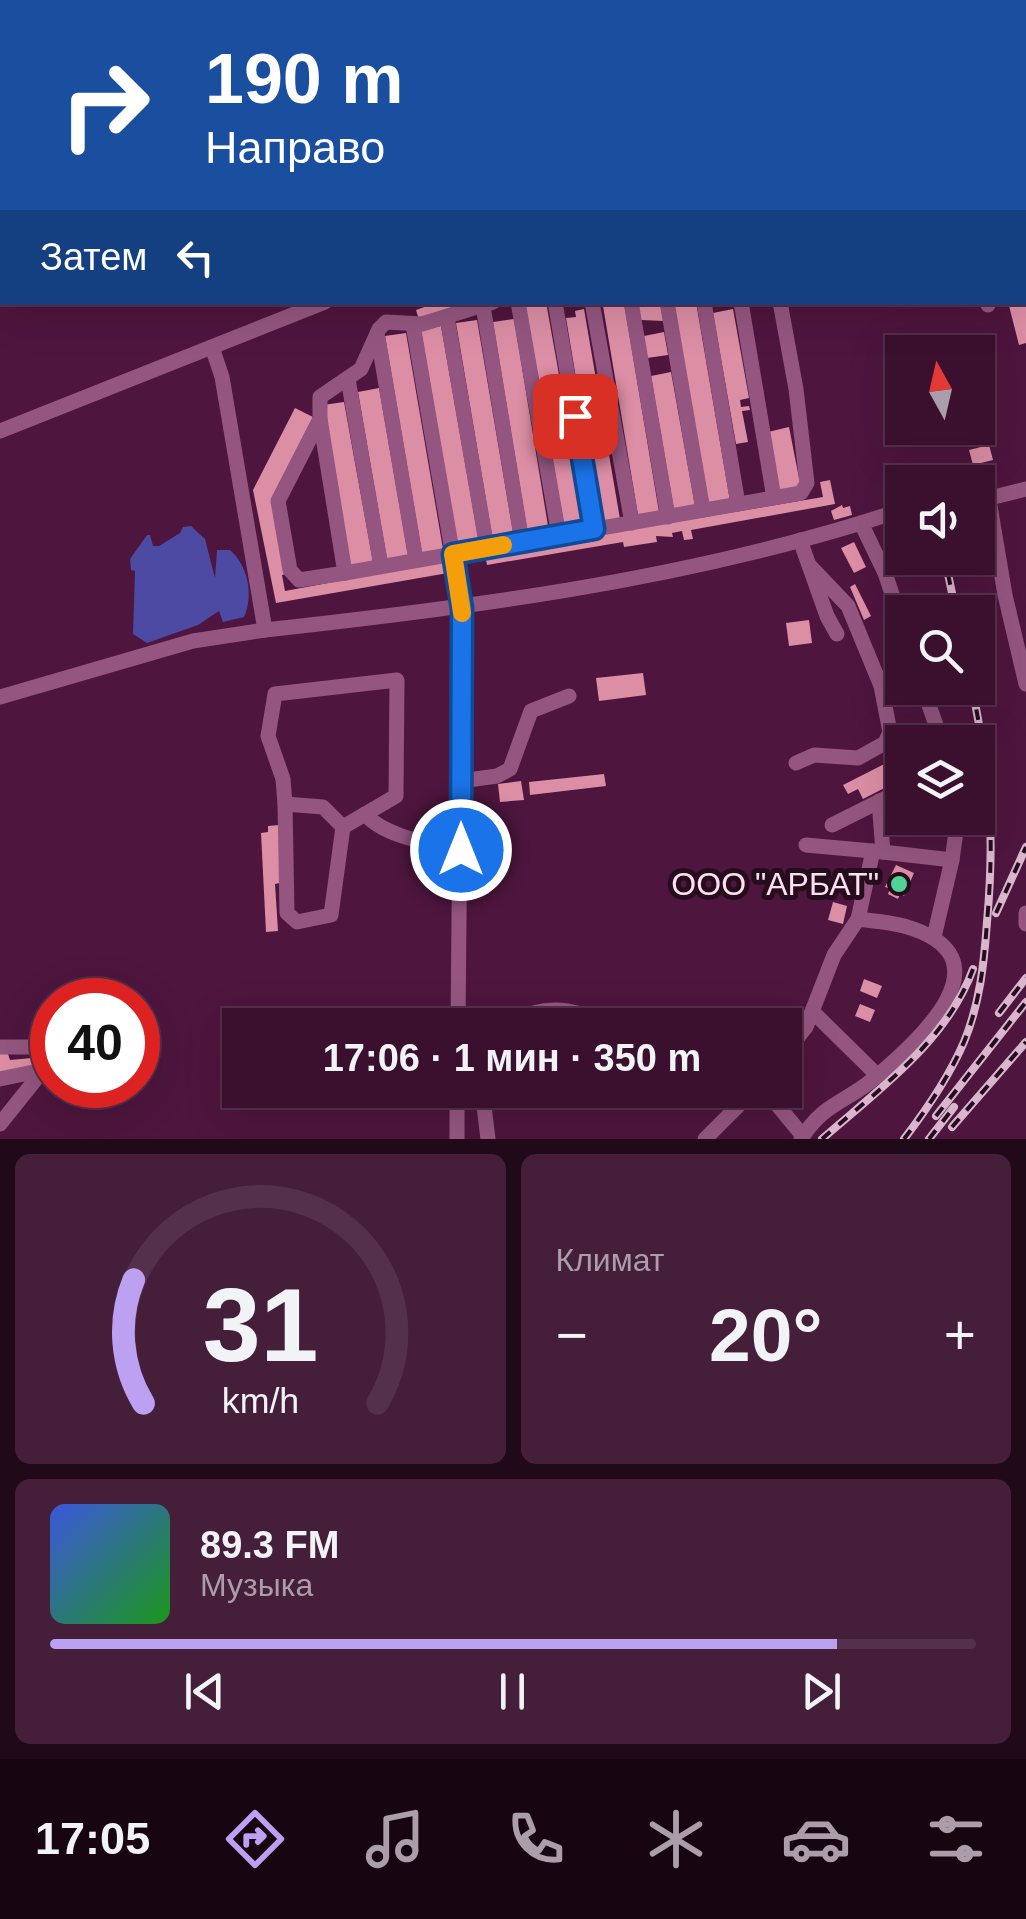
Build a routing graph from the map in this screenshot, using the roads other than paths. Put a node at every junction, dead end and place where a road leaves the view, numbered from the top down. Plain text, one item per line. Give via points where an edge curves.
1 (318, 305) edge
2 (485, 305) edge
3 (488, 305) edge
4 (519, 305) edge
5 (556, 305) edge
6 (593, 305) edge
7 (633, 305) edge
8 (668, 305) edge
9 (705, 305) edge
10 (742, 305) edge
11 (781, 305) edge
12 (447, 316) junction
13 (413, 326) junction
14 (377, 334) junction
15 (212, 348) junction
16 (348, 379) junction
17 (320, 419) junction
18 (0, 431) edge
19 (1026, 489) edge
20 (995, 497) edge
21 (774, 498) junction
22 (738, 504) junction
23 (703, 510) junction
24 (885, 516) edge
25 (668, 517) junction
26 (632, 523) junction
27 (862, 523) junction
28 (594, 529) junction
29 (559, 536) junction
30 (800, 540) junction
31 (522, 542) junction
32 (487, 548) junction
33 (995, 552) edge
34 (453, 554) junction
35 (416, 560) junction
36 (809, 565) junction
37 (381, 566) junction
38 (346, 572) junction
39 (892, 595) edge
40 (462, 608) junction
41 (265, 630) junction
42 (837, 634) dead end
43 (1026, 684) edge
44 (569, 696) dead end
45 (0, 697) edge
46 (796, 763) dead end
47 (462, 781) junction
48 (885, 798) edge
49 (879, 801) junction
50 (286, 804) junction
51 (366, 814) junction
52 (832, 824) dead end
53 (343, 827) junction
54 (956, 835) edge
55 (806, 844) dead end
56 (461, 850) junction
57 (878, 851) junction
58 (952, 860) junction
59 (1026, 912) edge
60 (858, 920) junction
61 (1026, 924) edge
62 (934, 938) junction
63 (458, 1008) edge
64 (812, 1011) junction
65 (802, 1032) edge
66 (30, 1047) edge
67 (0, 1048) edge
68 (30, 1073) edge
69 (877, 1075) junction
70 (0, 1080) edge
71 (30, 1087) edge
72 (14, 1107) junction
73 (457, 1108) edge
74 (484, 1108) edge
75 (736, 1108) edge
76 (779, 1108) edge
77 (0, 1124) edge
78 (802, 1137) edge
79 (456, 1139) edge
80 (488, 1139) edge
81 (705, 1139) edge

1 - 15 street
2 - 12 street
3 - 31 street
4 - 29 street
5 - 28 street
6 - 26 street
7 - 25 street
8 - 23 street
9 - 22 street
10 - 21 street
11 - 21 street via 807,483 801,494
12 - 13 street
12 - 32 street
13 - 14 street via 391,320
13 - 34 street
14 - 16 street via 366,362
14 - 35 street
15 - 18 street
15 - 41 street
16 - 17 street via 320,398
16 - 37 street
17 - 38 street
17 - 38 street via 278,505 294,578
19 - 20 street
21 - 22 street
22 - 23 street
23 - 25 street
24 - 27 street
25 - 26 street
26 - 28 street
27 - 30 street
27 - 39 street
28 - 29 street
29 - 31 street
30 - 36 street
30 - 40 street via 657,574
31 - 32 street
32 - 34 street
33 - 43 street
34 - 35 street
34 - 40 street
35 - 37 street
36 - 42 street
36 - 46 street via 848,606 880,686 890,732 885,744 858,758 814,754
37 - 38 street
40 - 41 street
40 - 47 street
41 - 45 street via 193,641
44 - 47 street via 531,712 510,769
47 - 56 street
48 - 49 street
49 - 52 street
49 - 57 street
50 - 51 street via 268,736 274,694 397,680 396,796
50 - 53 street via 323,807
50 - 53 street via 286,913 297,922 330,915
51 - 53 street
51 - 56 street via 374,824
54 - 58 street
55 - 57 street
56 - 63 street
57 - 58 street
57 - 60 street
58 - 62 street
59 - 61 street
60 - 62 street via 902,925
60 - 64 street via 834,955
62 - 69 street via 952,957 956,985 932,1023
64 - 65 street
64 - 69 street
66 - 67 street
68 - 70 street
69 - 78 street via 827,1108
70 - 72 street via 15,1090
71 - 72 street
72 - 77 street
73 - 79 street
74 - 80 street
75 - 81 street
76 - 78 street

